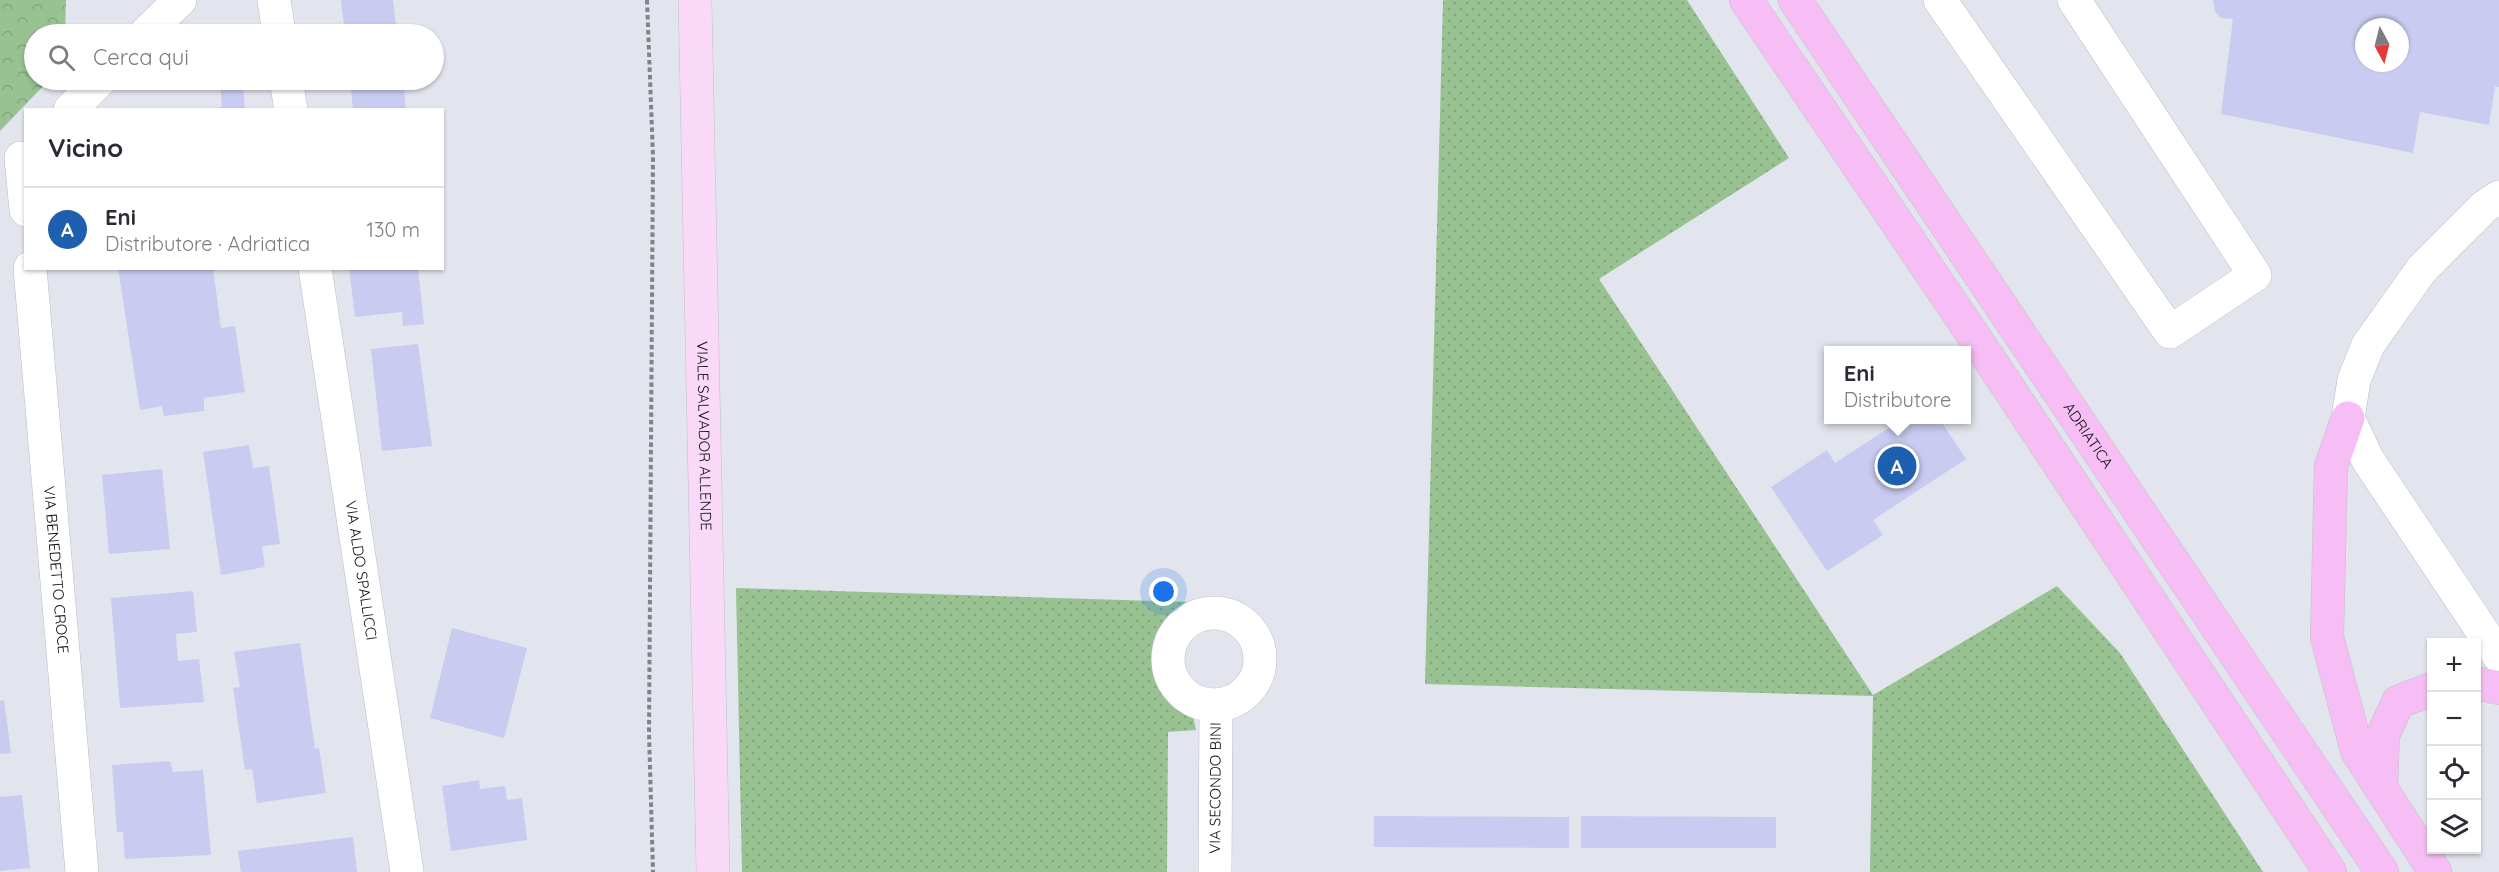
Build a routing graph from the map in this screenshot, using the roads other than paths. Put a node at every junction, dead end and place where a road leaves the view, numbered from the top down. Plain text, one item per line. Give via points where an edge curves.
1 (180, 0) edge
2 (274, 0) edge
3 (695, 0) edge
4 (1746, 0) edge
5 (1795, 0) edge
6 (1940, 0) edge
7 (2074, 0) edge
8 (155, 24) edge
9 (278, 24) edge
10 (90, 90) edge
11 (288, 90) edge
12 (72, 108) edge
13 (291, 108) edge
14 (16, 163) edge
15 (2499, 197) edge
16 (24, 201) edge
17 (30, 270) edge
18 (315, 270) edge
19 (2348, 418) junction
20 (2499, 656) edge
21 (2481, 684) edge
22 (2499, 688) edge
23 (2427, 690) edge
24 (1216, 705) dead end
25 (2381, 788) junction
26 (82, 872) edge
27 (407, 872) edge
28 (713, 872) edge
29 (1215, 872) edge
30 (2330, 872) edge
31 (2382, 872) edge
32 (2435, 872) edge

1 - 8 street
2 - 9 street
3 - 28 main road, VIALE SALVADOR ALLENDE
4 - 30 highway
5 - 31 highway, ADRIATICA
6 - 7 street via 2170,332 2255,275
10 - 12 street
11 - 13 street
14 - 16 street
15 - 19 street via 2422,269 2368,345 2354,380
17 - 26 street, VIA BENEDETTO CROCE
18 - 27 street, VIA ALDO SPALLICCI
19 - 20 street via 2368,460
19 - 25 highway via 2331,466 2327,637 2357,751
21 - 22 highway
23 - 25 highway via 2398,702 2383,735
24 - 29 street, VIA SECONDO BINI
25 - 32 highway

